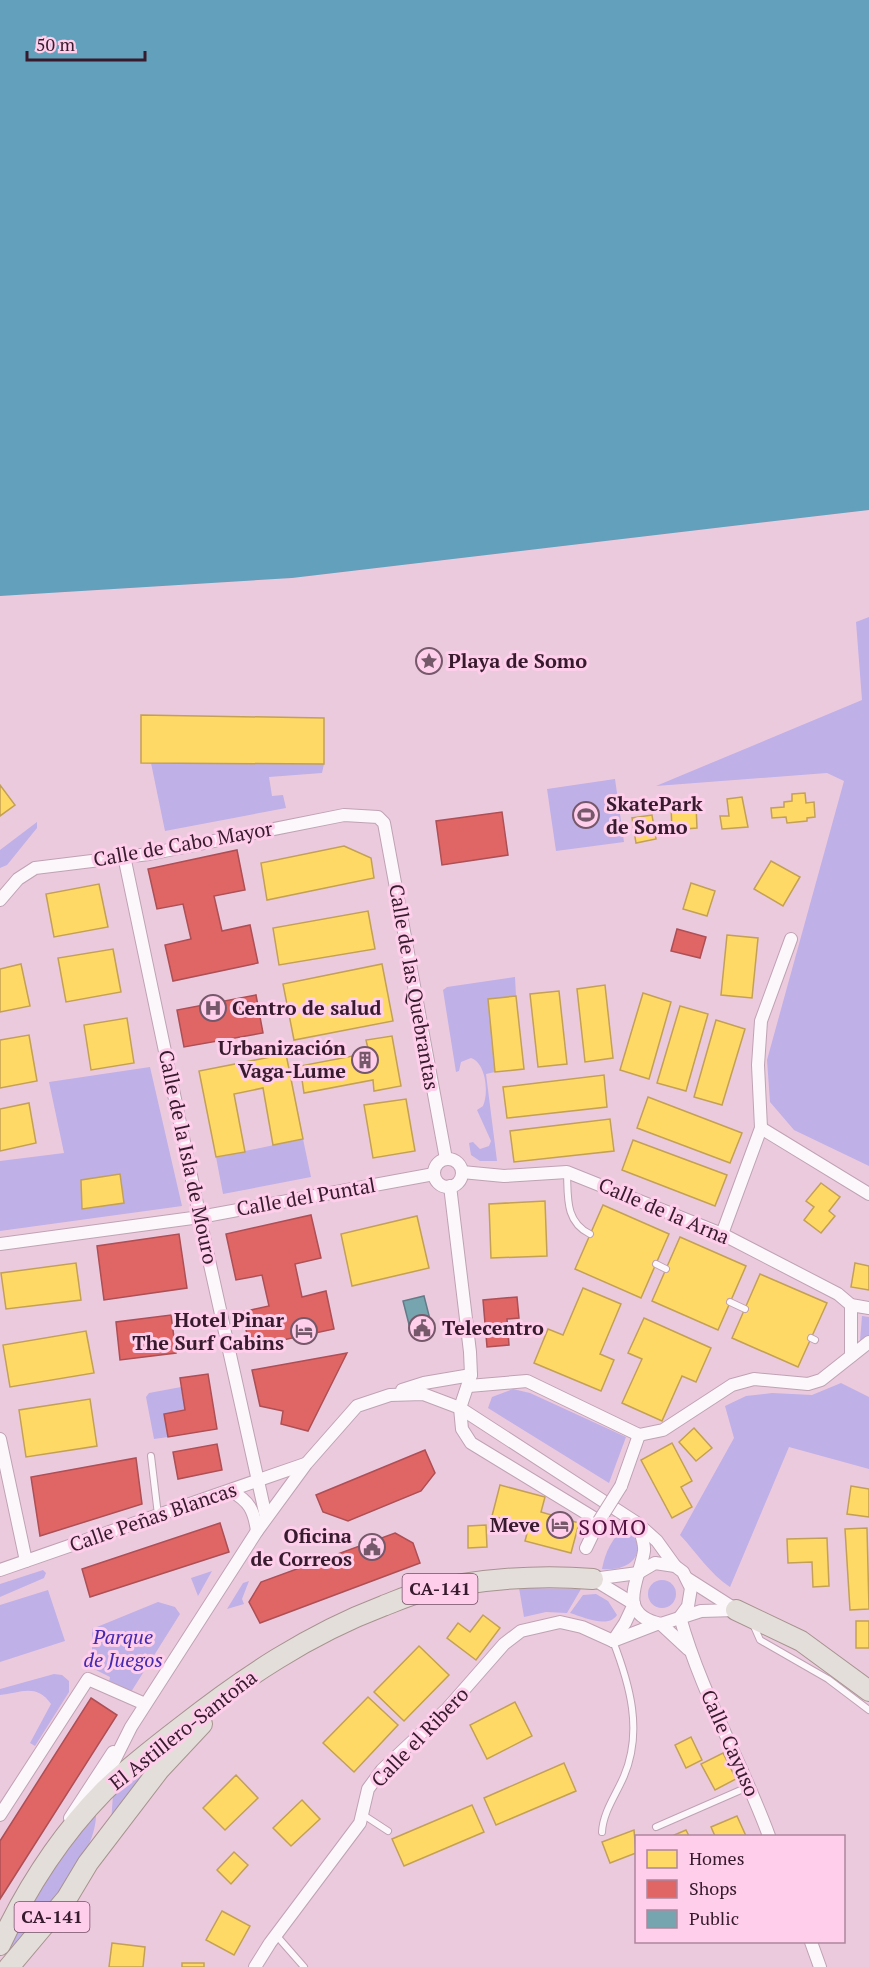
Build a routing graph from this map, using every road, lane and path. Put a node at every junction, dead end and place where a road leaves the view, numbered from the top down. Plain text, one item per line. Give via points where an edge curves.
1 (378, 817) joint
2 (124, 856) junction
3 (0, 900) edge
4 (791, 939) dead end
5 (761, 1128) junction
6 (446, 1159) junction
7 (462, 1172) junction
8 (567, 1172) junction
9 (434, 1174) junction
10 (450, 1186) junction
11 (869, 1194) edge
12 (200, 1217) junction
13 (590, 1234) dead end
14 (722, 1234) junction
15 (0, 1244) edge
16 (656, 1264) dead end
17 (666, 1269) dead end
18 (730, 1302) dead end
19 (851, 1305) junction
20 (869, 1308) edge
21 (745, 1309) dead end
22 (869, 1342) edge
23 (850, 1356) junction
24 (470, 1380) junction
25 (390, 1395) junction
26 (460, 1408) junction
27 (639, 1435) junction
28 (0, 1439) edge
29 (151, 1456) dead end
30 (253, 1458) junction
31 (306, 1464) junction
32 (282, 1472) junction
33 (258, 1481) junction
34 (231, 1491) junction
35 (159, 1516) junction
36 (266, 1517) junction
37 (599, 1521) junction
38 (637, 1522) junction
39 (257, 1530) junction
40 (586, 1548) dead end
41 (26, 1561) junction
42 (675, 1566) junction
43 (0, 1570) edge
44 (639, 1574) junction
45 (593, 1579) junction
46 (688, 1579) junction
47 (634, 1604) junction
48 (742, 1612) junction
49 (680, 1617) junction
50 (659, 1624) junction
51 (613, 1641) junction
52 (297, 1646) junction
53 (689, 1650) junction
54 (869, 1691) edge
55 (145, 1704) junction
56 (869, 1710) edge
57 (131, 1727) junction
58 (751, 1786) junction
59 (104, 1791) junction
60 (361, 1814) junction
61 (0, 1815) edge
62 (656, 1827) dead end
63 (388, 1832) dead end
64 (602, 1832) dead end
65 (769, 1835) edge
66 (59, 1845) junction
67 (88, 1863) junction
68 (6, 1918) edge
69 (276, 1934) junction
70 (812, 1943) edge
71 (0, 1945) edge
72 (9, 1967) edge
73 (255, 1967) edge
74 (304, 1967) edge
75 (820, 1967) edge

1 - 2 street, Calle de Cabo Mayor via 344,814
1 - 6 street, Calle de las Quebrantas via 384,823
2 - 3 street, Calle de Cabo Mayor via 35,868 18,879
2 - 12 street, Calle de la Isla de Mouro
4 - 5 street via 761,1021
5 - 11 street
5 - 14 street
6 - 7 street via 459,1164
6 - 9 street via 435,1166
7 - 8 street, Calle de la Arna via 504,1176
7 - 10 street via 457,1183
8 - 13 lane via 569,1210 573,1220
8 - 14 street, Calle de la Arna
9 - 10 street via 437,1182
9 - 12 street, Calle del Puntal
10 - 24 street
12 - 15 street, Calle del Puntal
12 - 30 street, Calle de la Isla de Mouro
14 - 19 street, Calle de la Arna via 838,1294
16 - 17 lane
18 - 21 lane
19 - 20 street, Calle de la Arna
19 - 23 street
22 - 23 street
23 - 27 street via 821,1380 808,1384 754,1379 732,1385 663,1430
24 - 25 street via 423,1383
24 - 26 street
24 - 27 street via 527,1381
25 - 26 street via 423,1394
25 - 31 street via 357,1406
26 - 37 street via 462,1429 471,1443
26 - 38 street
27 - 37 street, bridge via 621,1486
28 - 41 street
29 - 35 lane
30 - 32 street
30 - 33 street, Calle de la Isla de Mouro
31 - 32 street, Calle Peñas Blancas
31 - 36 street
32 - 33 street, Calle Peñas Blancas
33 - 34 street, Calle Peñas Blancas
33 - 36 street, Calle de la Isla de Mouro
34 - 35 street, Calle Peñas Blancas
34 - 39 street via 247,1500
35 - 41 street, Calle Peñas Blancas
36 - 39 street
37 - 40 street
38 - 42 street via 657,1540
38 - 44 street via 645,1548
39 - 55 street
41 - 43 street, Calle Peñas Blancas
42 - 44 street via 656,1563
42 - 46 street
44 - 45 street
44 - 47 street via 633,1584
45 - 47 street
45 - 52 main road, El Astillero-Santoña / CA-141 via 547,1575 498,1578 420,1593 357,1616
46 - 48 street
46 - 49 street via 691,1599
47 - 50 street via 646,1618
47 - 51 street
48 - 49 street via 701,1611
48 - 54 main road via 801,1641
48 - 56 lane via 760,1640 828,1679
49 - 50 street
49 - 53 street
50 - 51 street
50 - 53 street
51 - 60 street, Calle el Ribero via 560,1622 521,1631 382,1770 368,1789
51 - 64 lane via 629,1682 633,1709 631,1753 603,1820
52 - 59 main road, El Astillero-Santoña / CA-141 via 200,1712
52 - 67 main road, El Astillero-Santoña / CA-141 via 184,1741
53 - 58 street, Calle Cayuso
55 - 57 street
55 - 61 street via 88,1679
57 - 59 street
57 - 66 street via 71,1816
58 - 62 lane
58 - 65 street, Calle Cayuso
59 - 66 main road, El Astillero-Santoña / CA-141
59 - 67 main road, CA-141 via 103,1827
60 - 63 lane
60 - 69 street, Calle el Ribero via 360,1823
66 - 68 main road, El Astillero-Santoña / CA-141
67 - 72 main road, El Astillero-Santoña / CA-141 via 67,1898
68 - 71 main road, El Astillero-Santoña / CA-141
69 - 73 street, Calle el Ribero
69 - 74 lane
70 - 75 street

